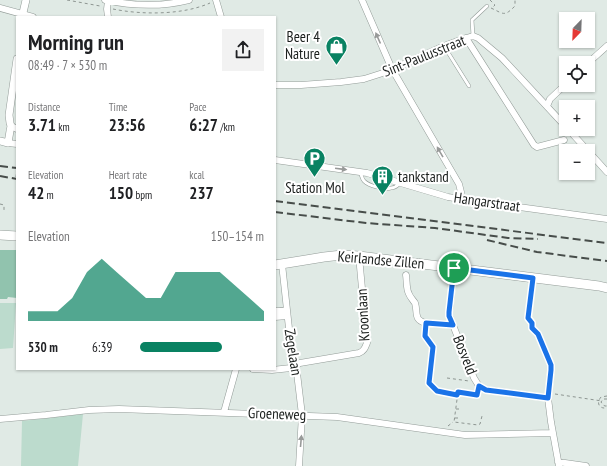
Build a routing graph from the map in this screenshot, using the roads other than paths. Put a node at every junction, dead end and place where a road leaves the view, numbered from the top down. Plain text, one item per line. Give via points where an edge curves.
1 (26, 0) edge
2 (107, 0) edge
3 (189, 0) edge
4 (216, 0) edge
5 (362, 0) edge
6 (487, 6) road end
7 (0, 8) edge
8 (23, 15) edge
9 (108, 16) edge
10 (221, 16) edge
11 (473, 36) junction
12 (466, 38) junction
13 (444, 46) junction
14 (607, 46) edge
15 (595, 57) edge
16 (16, 66) edge
17 (392, 69) junction
18 (276, 85) edge
19 (469, 86) dead end
20 (559, 91) edge
21 (547, 106) junction
22 (559, 119) edge
23 (14, 128) edge
24 (574, 136) edge
25 (564, 140) dead end
26 (0, 141) edge
27 (8, 143) junction
28 (16, 144) edge
29 (276, 160) edge
30 (360, 172) junction
31 (607, 172) edge
32 (401, 183) junction
33 (460, 199) junction
34 (607, 219) edge
35 (0, 235) edge
36 (16, 236) edge
37 (358, 256) junction
38 (278, 265) edge
39 (454, 268) junction
40 (406, 275) dead end
41 (607, 288) edge
42 (276, 311) edge
43 (287, 313) junction
44 (276, 316) edge
45 (453, 325) junction
46 (538, 334) road end
47 (295, 366) junction
48 (236, 370) edge
49 (276, 370) edge
50 (548, 396) junction
51 (224, 412) junction
52 (302, 415) junction
53 (0, 419) edge
54 (553, 433) junction
55 (558, 464) edge
56 (299, 466) edge
57 (586, 466) edge

1 - 8 street
2 - 3 street via 151,5
2 - 9 street
4 - 10 street
17 -> 5 street
6 - 11 lane via 472,20
7 - 8 street
11 - 12 street, Sint-Paulusstraat
11 - 21 street, Sint-Paulusstraat via 502,58
12 - 13 street, Sint-Paulusstraat
12 - 25 street via 534,145 537,147
13 - 17 street, Sint-Paulusstraat
13 - 19 lane
14 - 15 street
16 - 23 street via 9,114 10,123
17 - 18 street, Sint-Paulusstraat via 364,79
33 -> 17 street via 459,184
20 - 21 street
21 - 22 street, Sint-Paulusstraat
23 - 27 street via 10,131
24 - 31 street
26 - 27 street
27 - 28 street
29 -> 30 street, Hangarstraat
30 - 32 street, Hangarstraat
30 - 32 lane via 364,180 371,185 385,189
32 - 33 street, Hangarstraat
33 - 34 street, Hangarstraat
35 - 36 main road
37 - 38 main road, Keirlandse Zillen via 324,257
37 - 39 main road, Keirlandse Zillen
37 - 47 street, Kroonlaan via 367,343 365,349 359,353
38 - 43 street, Zegelaan
39 - 41 main road, Keirlandse Zillen
39 - 45 street, Bosveld via 449,312
40 - 45 street, Bosveld via 408,293 415,303 418,319 426,323
42 - 43 street
43 - 44 street
43 - 47 street, Zegelaan
45 - 50 street, Bosveld via 479,386 486,390
46 - 50 street via 551,365
47 - 49 street
47 - 52 street, Zegelaan
48 - 51 street
50 - 54 street
51 - 52 street, Groeneweg
51 - 53 street, Groeneweg via 104,409
52 - 54 street, Groeneweg via 337,417 465,435
56 -> 52 street, Zegelaan
54 - 55 street
55 - 57 street

